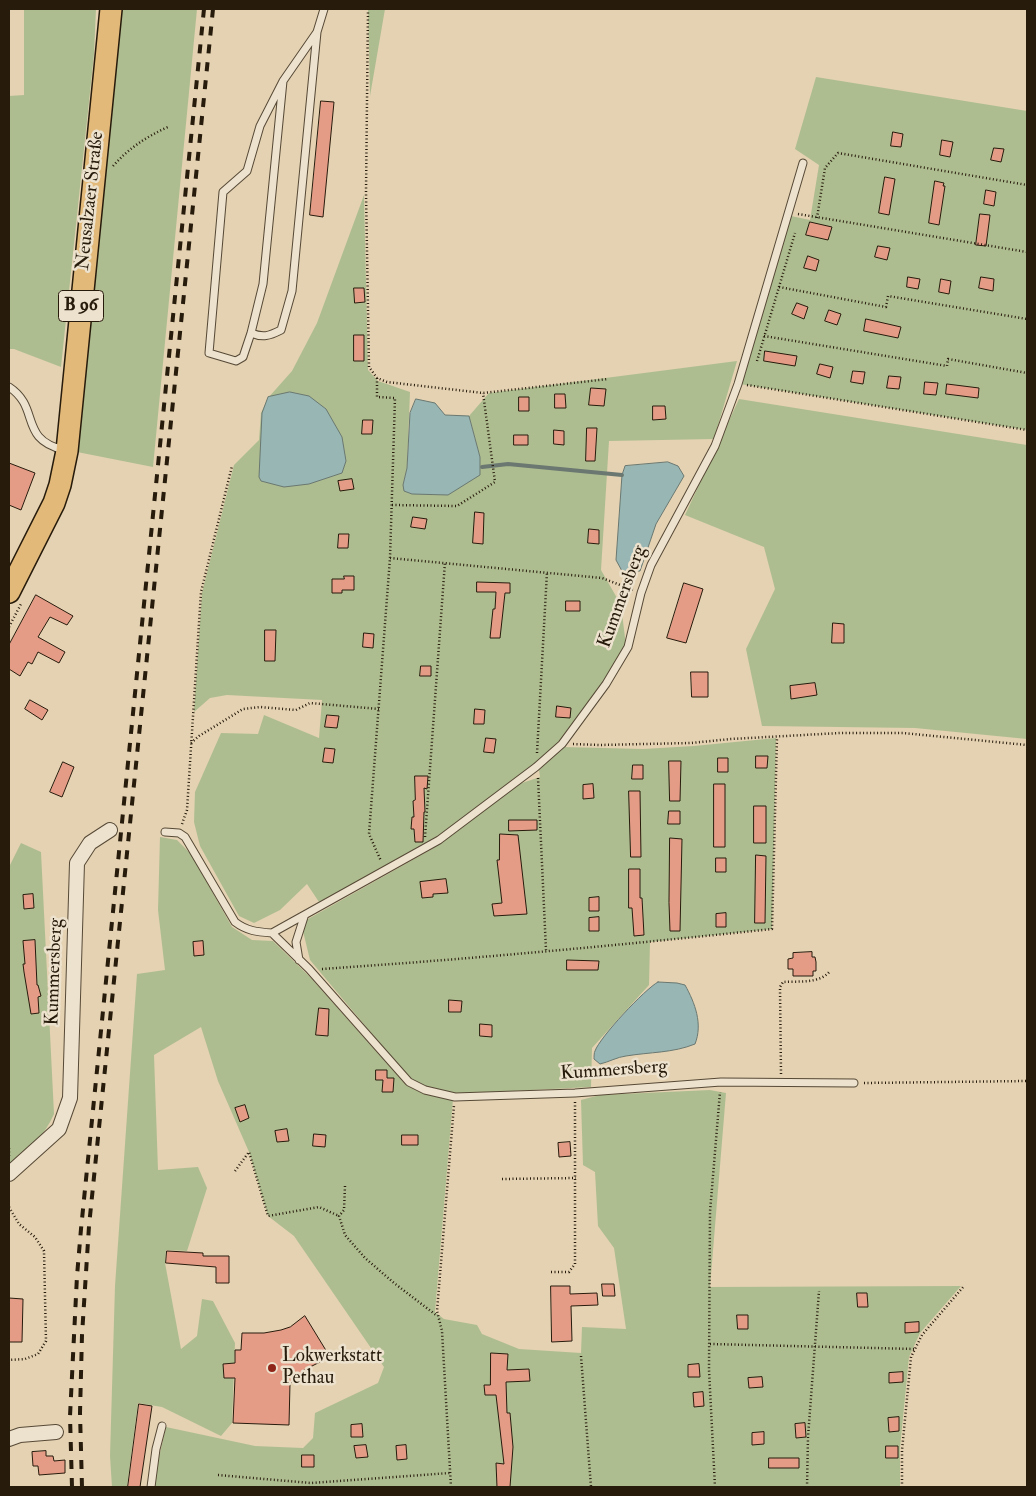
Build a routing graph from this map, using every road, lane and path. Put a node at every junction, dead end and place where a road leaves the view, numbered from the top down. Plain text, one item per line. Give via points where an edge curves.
1 (110, 9) edge
2 (324, 9) edge
3 (368, 9) edge
4 (317, 32) junction
5 (283, 81) junction
6 (168, 127) dead end
7 (803, 164) dead end
8 (111, 168) dead end
9 (1027, 185) edge
10 (789, 212) junction
11 (817, 218) junction
12 (795, 233) dead end
13 (1027, 252) edge
14 (779, 287) junction
15 (1027, 320) edge
16 (251, 333) junction
17 (764, 336) junction
18 (757, 361) dead end
19 (1027, 373) edge
20 (377, 378) junction
21 (608, 379) dead end
22 (738, 384) junction
23 (9, 387) edge
24 (482, 393) junction
25 (1027, 430) edge
26 (66, 451) junction
27 (232, 466) dead end
28 (392, 505) junction
29 (390, 558) junction
30 (445, 562) junction
31 (9, 591) edge
32 (642, 593) junction
33 (379, 709) junction
34 (777, 737) junction
35 (191, 743) junction
36 (562, 744) junction
37 (1027, 745) edge
38 (110, 830) dead end
39 (165, 832) dead end
40 (179, 833) junction
41 (424, 850) junction
42 (385, 870) junction
43 (304, 916) junction
44 (272, 933) junction
45 (299, 960) junction
46 (309, 969) junction
47 (830, 971) dead end
48 (1027, 1081) edge
49 (721, 1082) junction
50 (781, 1083) junction
51 (854, 1083) joint
52 (575, 1094) junction
53 (455, 1097) junction
54 (235, 1171) dead end
55 (9, 1174) edge
56 (576, 1178) junction
57 (502, 1179) dead end
58 (346, 1186) dead end
59 (9, 1208) edge
60 (339, 1216) junction
61 (551, 1272) dead end
62 (964, 1286) dead end
63 (819, 1291) dead end
64 (437, 1316) junction
65 (710, 1344) junction
66 (815, 1346) junction
67 (915, 1349) junction
68 (581, 1356) dead end
69 (9, 1360) edge
70 (162, 1426) dead end
71 (56, 1432) dead end
72 (9, 1438) edge
73 (450, 1473) junction
74 (218, 1475) dead end
75 (151, 1487) edge
76 (451, 1487) edge
77 (591, 1487) edge
78 (715, 1487) edge
79 (807, 1487) edge
80 (902, 1487) edge

1 - 26 main road, Neusalzaer Straße / B 96
2 - 4 lane
3 - 20 path via 366,193 370,367
4 - 5 lane
4 - 16 lane via 292,291 280,330 260,337
5 - 16 lane via 263,284
5 - 16 lane via 260,126 247,171 223,192 209,353 236,361 243,356
6 - 8 path via 138,143
7 - 10 lane, Kummersberg
9 - 11 path via 838,153 825,168
10 - 11 path
10 - 22 lane, Kummersberg
11 - 13 path
12 - 14 path
14 - 15 path via 886,307 888,296
14 - 17 path
17 - 18 path
17 - 19 path via 947,366 948,359
20 - 24 path via 387,382
20 - 28 path via 377,397 395,398
21 - 24 path
22 - 25 path
22 - 32 lane, Kummersberg via 715,446 651,565
23 - 26 lane via 25,403 38,437 46,444
24 - 28 path via 495,482 456,506
26 - 31 main road, Neusalzaer Straße / B 96 via 54,504
27 - 35 path via 201,592
28 - 29 path
29 - 30 path
29 - 33 path
30 - 32 path via 602,578
30 - 41 path
32 - 36 lane, Kummersberg via 628,647 606,684
33 - 35 path via 310,703 296,710 243,709
33 - 42 path via 369,834
34 - 36 path via 691,744
34 - 37 path via 903,733
34 - 46 path via 772,929 637,944
35 - 40 path via 187,810
36 - 41 lane, Kummersberg
38 - 55 street, Kummersberg via 90,843 77,862 70,1098 59,1129
39 - 40 lane
40 - 44 lane via 186,837 235,922 253,932
41 - 42 lane, Kummersberg
42 - 43 lane, Kummersberg
43 - 44 lane, Kummersberg
43 - 45 lane via 296,942
44 - 45 lane, Kummersberg
45 - 46 lane, Kummersberg
46 - 53 lane, Kummersberg via 409,1082 424,1090
47 - 50 path via 818,979 783,982 780,987
48 - 51 path
49 - 50 lane, Kummersberg
49 - 52 lane, Kummersberg
49 - 65 path via 710,1212
50 - 51 lane, Kummersberg
52 - 53 lane, Kummersberg
52 - 56 path
53 - 64 path
54 - 60 path via 249,1152 268,1216 319,1207
56 - 57 path
56 - 61 path via 575,1264 569,1272
58 - 60 path via 344,1210
59 - 69 path via 44,1251 46,1341 38,1354
60 - 64 path via 345,1235 364,1258
62 - 67 path via 922,1335
63 - 66 path
64 - 73 path via 442,1331
65 - 66 path
65 - 78 path
66 - 67 path
66 - 79 path
67 - 80 path via 911,1357 903,1441
68 - 77 path
70 - 75 lane
71 - 72 street
73 - 74 path via 311,1483
73 - 76 path

